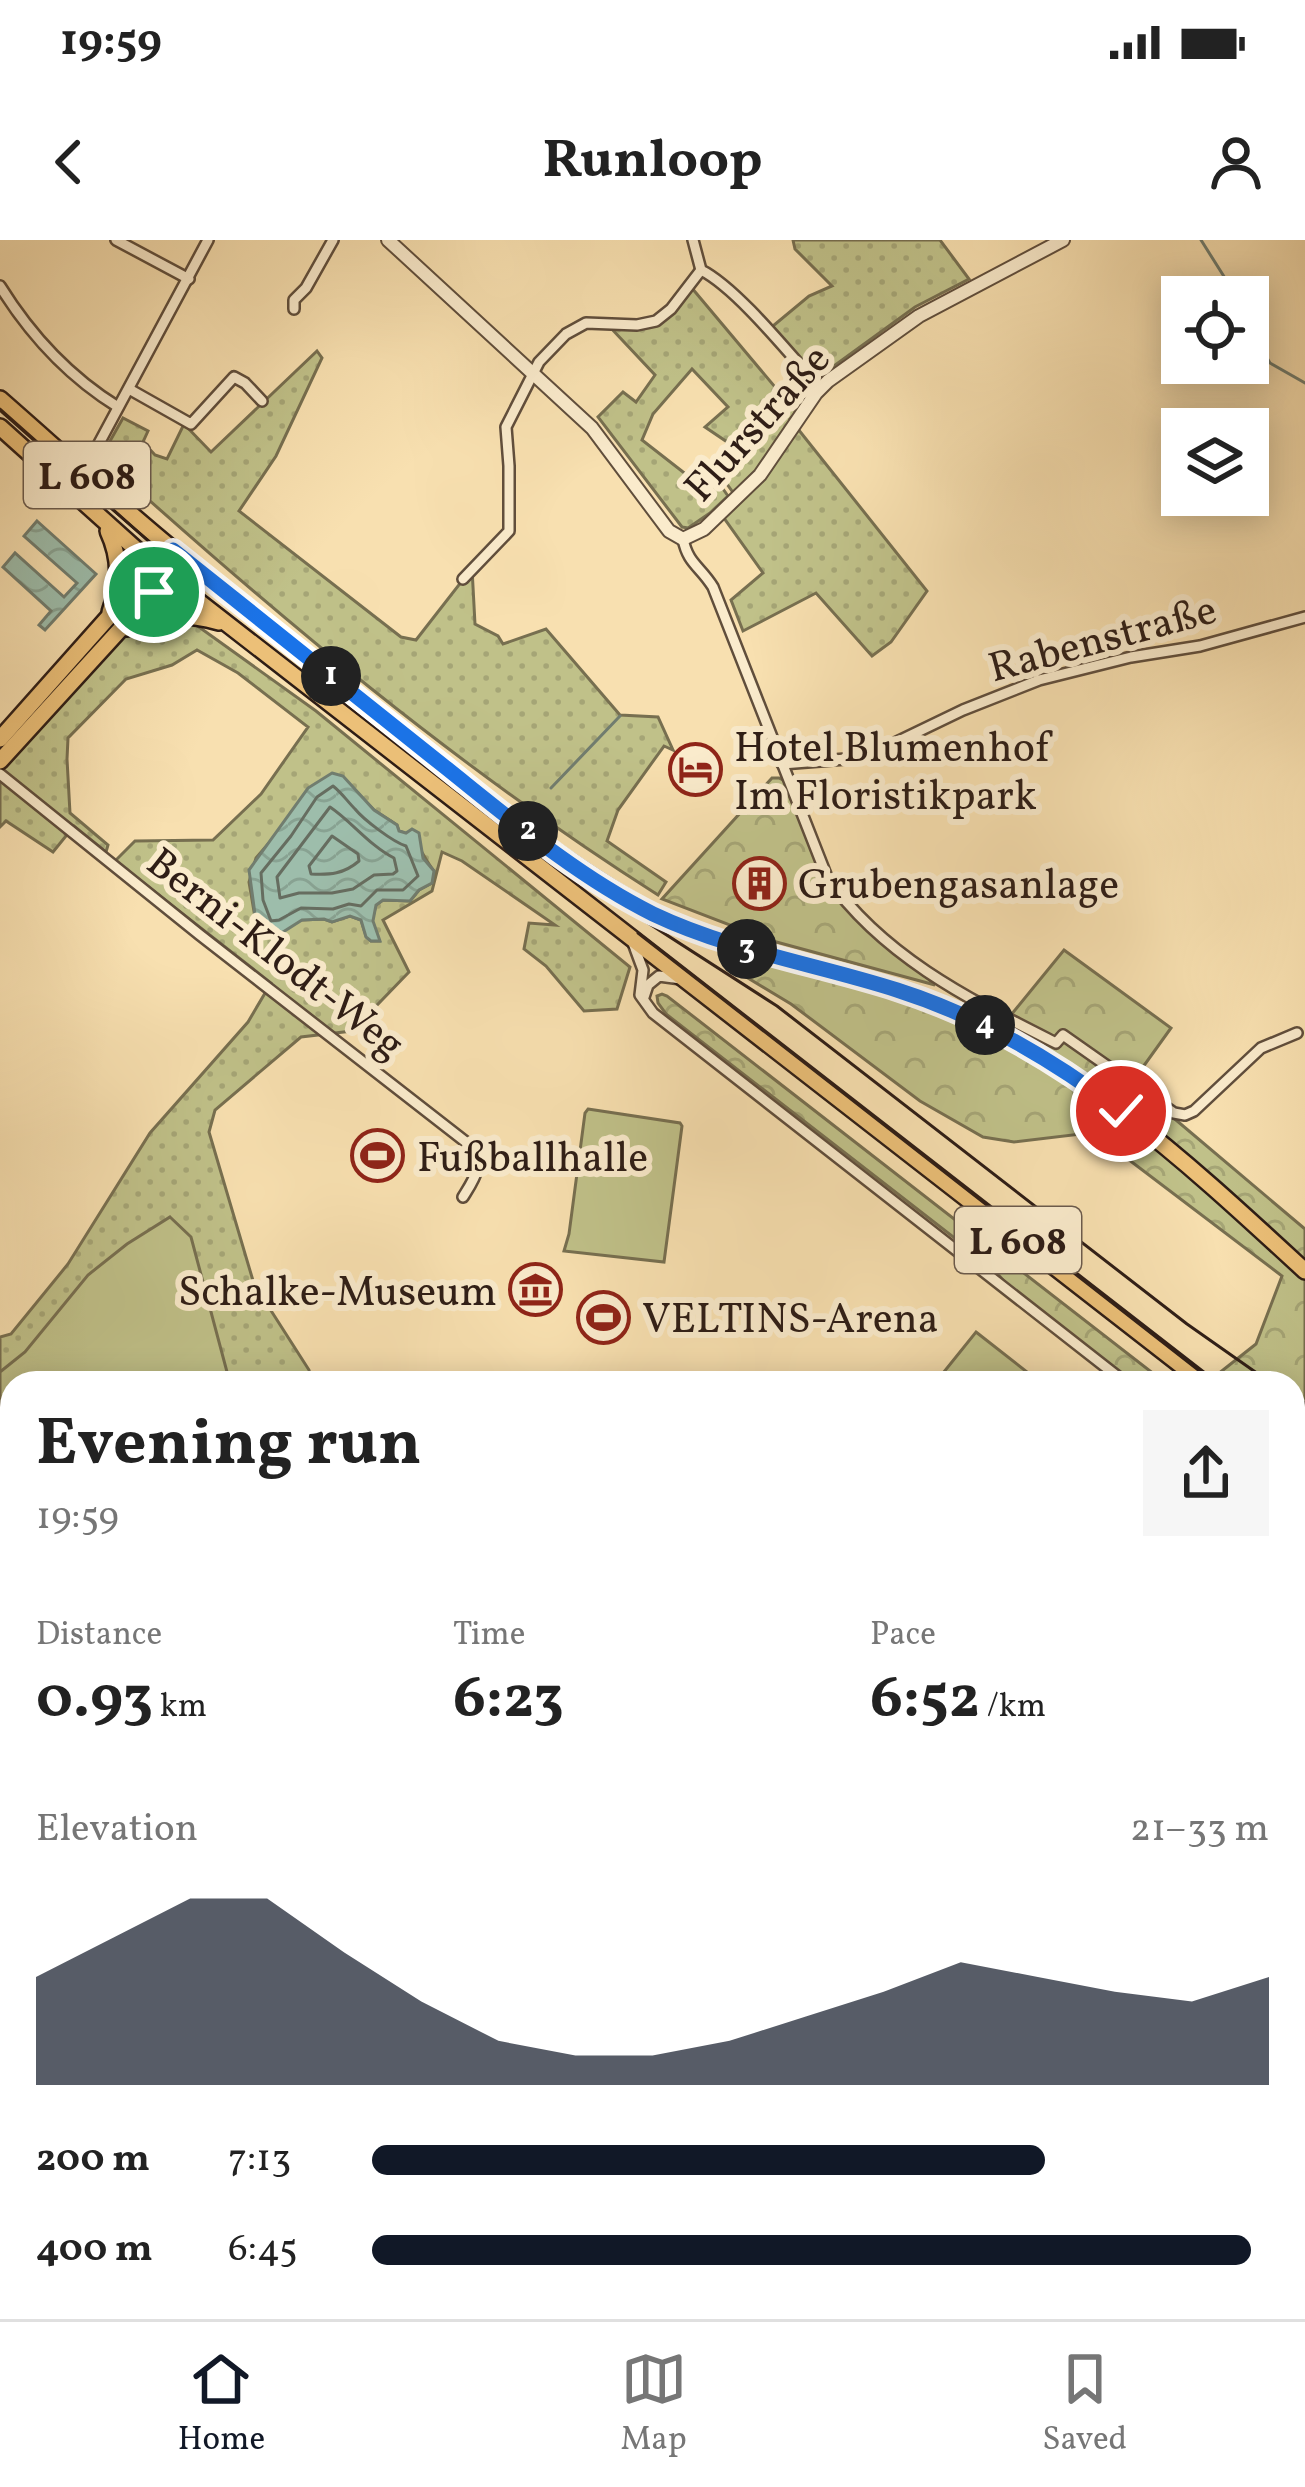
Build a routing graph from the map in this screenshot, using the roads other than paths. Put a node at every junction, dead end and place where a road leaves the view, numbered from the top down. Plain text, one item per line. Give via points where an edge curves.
1 (116, 240) edge
2 (208, 240) edge
3 (333, 240) edge
4 (388, 240) edge
5 (693, 240) edge
6 (1064, 240) edge
7 (700, 271) junction
8 (189, 279) junction
9 (0, 286) edge
10 (294, 309) dead end
11 (533, 373) junction
12 (820, 388) junction
13 (129, 389) junction
14 (0, 399) edge
15 (262, 401) dead end
16 (118, 407) junction
17 (0, 427) edge
18 (89, 462) dead end
19 (105, 523) junction
20 (683, 538) junction
21 (173, 550) junction
22 (161, 571) junction
23 (463, 579) dead end
24 (1305, 617) edge
25 (229, 625) junction
26 (113, 626) junction
27 (0, 739) edge
28 (0, 761) edge
29 (782, 764) junction
30 (0, 774) edge
31 (631, 938) junction
32 (686, 980) junction
33 (643, 1001) junction
34 (1297, 1033) dead end
35 (463, 1197) dead end
36 (1305, 1271) edge
37 (1111, 1371) edge
38 (1189, 1371) edge

1 - 8 street
2 - 8 street
3 - 10 street
4 - 11 street
5 - 7 street
6 - 12 street, Flurstraße via 919,316
7 - 11 street via 656,321 577,327
7 - 12 street
8 - 13 street
9 - 16 street via 44,347
11 - 20 street via 592,428 668,531
11 - 23 street via 506,427 508,531
12 - 20 street, Flurstraße via 760,475 704,529
13 - 15 street via 191,424 234,377
13 - 16 street
14 - 21 main road, L 608
16 - 18 street
17 - 19 main road, L 608
19 - 22 main road, L 608
19 - 26 main road via 118,571
20 - 29 street via 713,587
21 - 22 main road
21 - 36 main road, L 608 via 565,860 694,932 906,992 1017,1041 1121,1111
22 - 25 main road, L 608
22 - 26 main road
24 - 29 street, Rabenstraße via 1040,680 880,750
25 - 26 main road via 181,613
25 - 31 main road, L 608
26 - 27 main road
26 - 28 main road
29 - 34 street via 823,868 850,907 954,991 1056,1043 1063,1035 1174,1113 1194,1111 1261,1048
30 - 35 street, Berni-Klodt-Weg via 471,1146 478,1169
31 - 32 main road, L 608
31 - 33 street via 642,963
32 - 33 street via 659,976
32 - 38 main road, L 608
33 - 37 street

